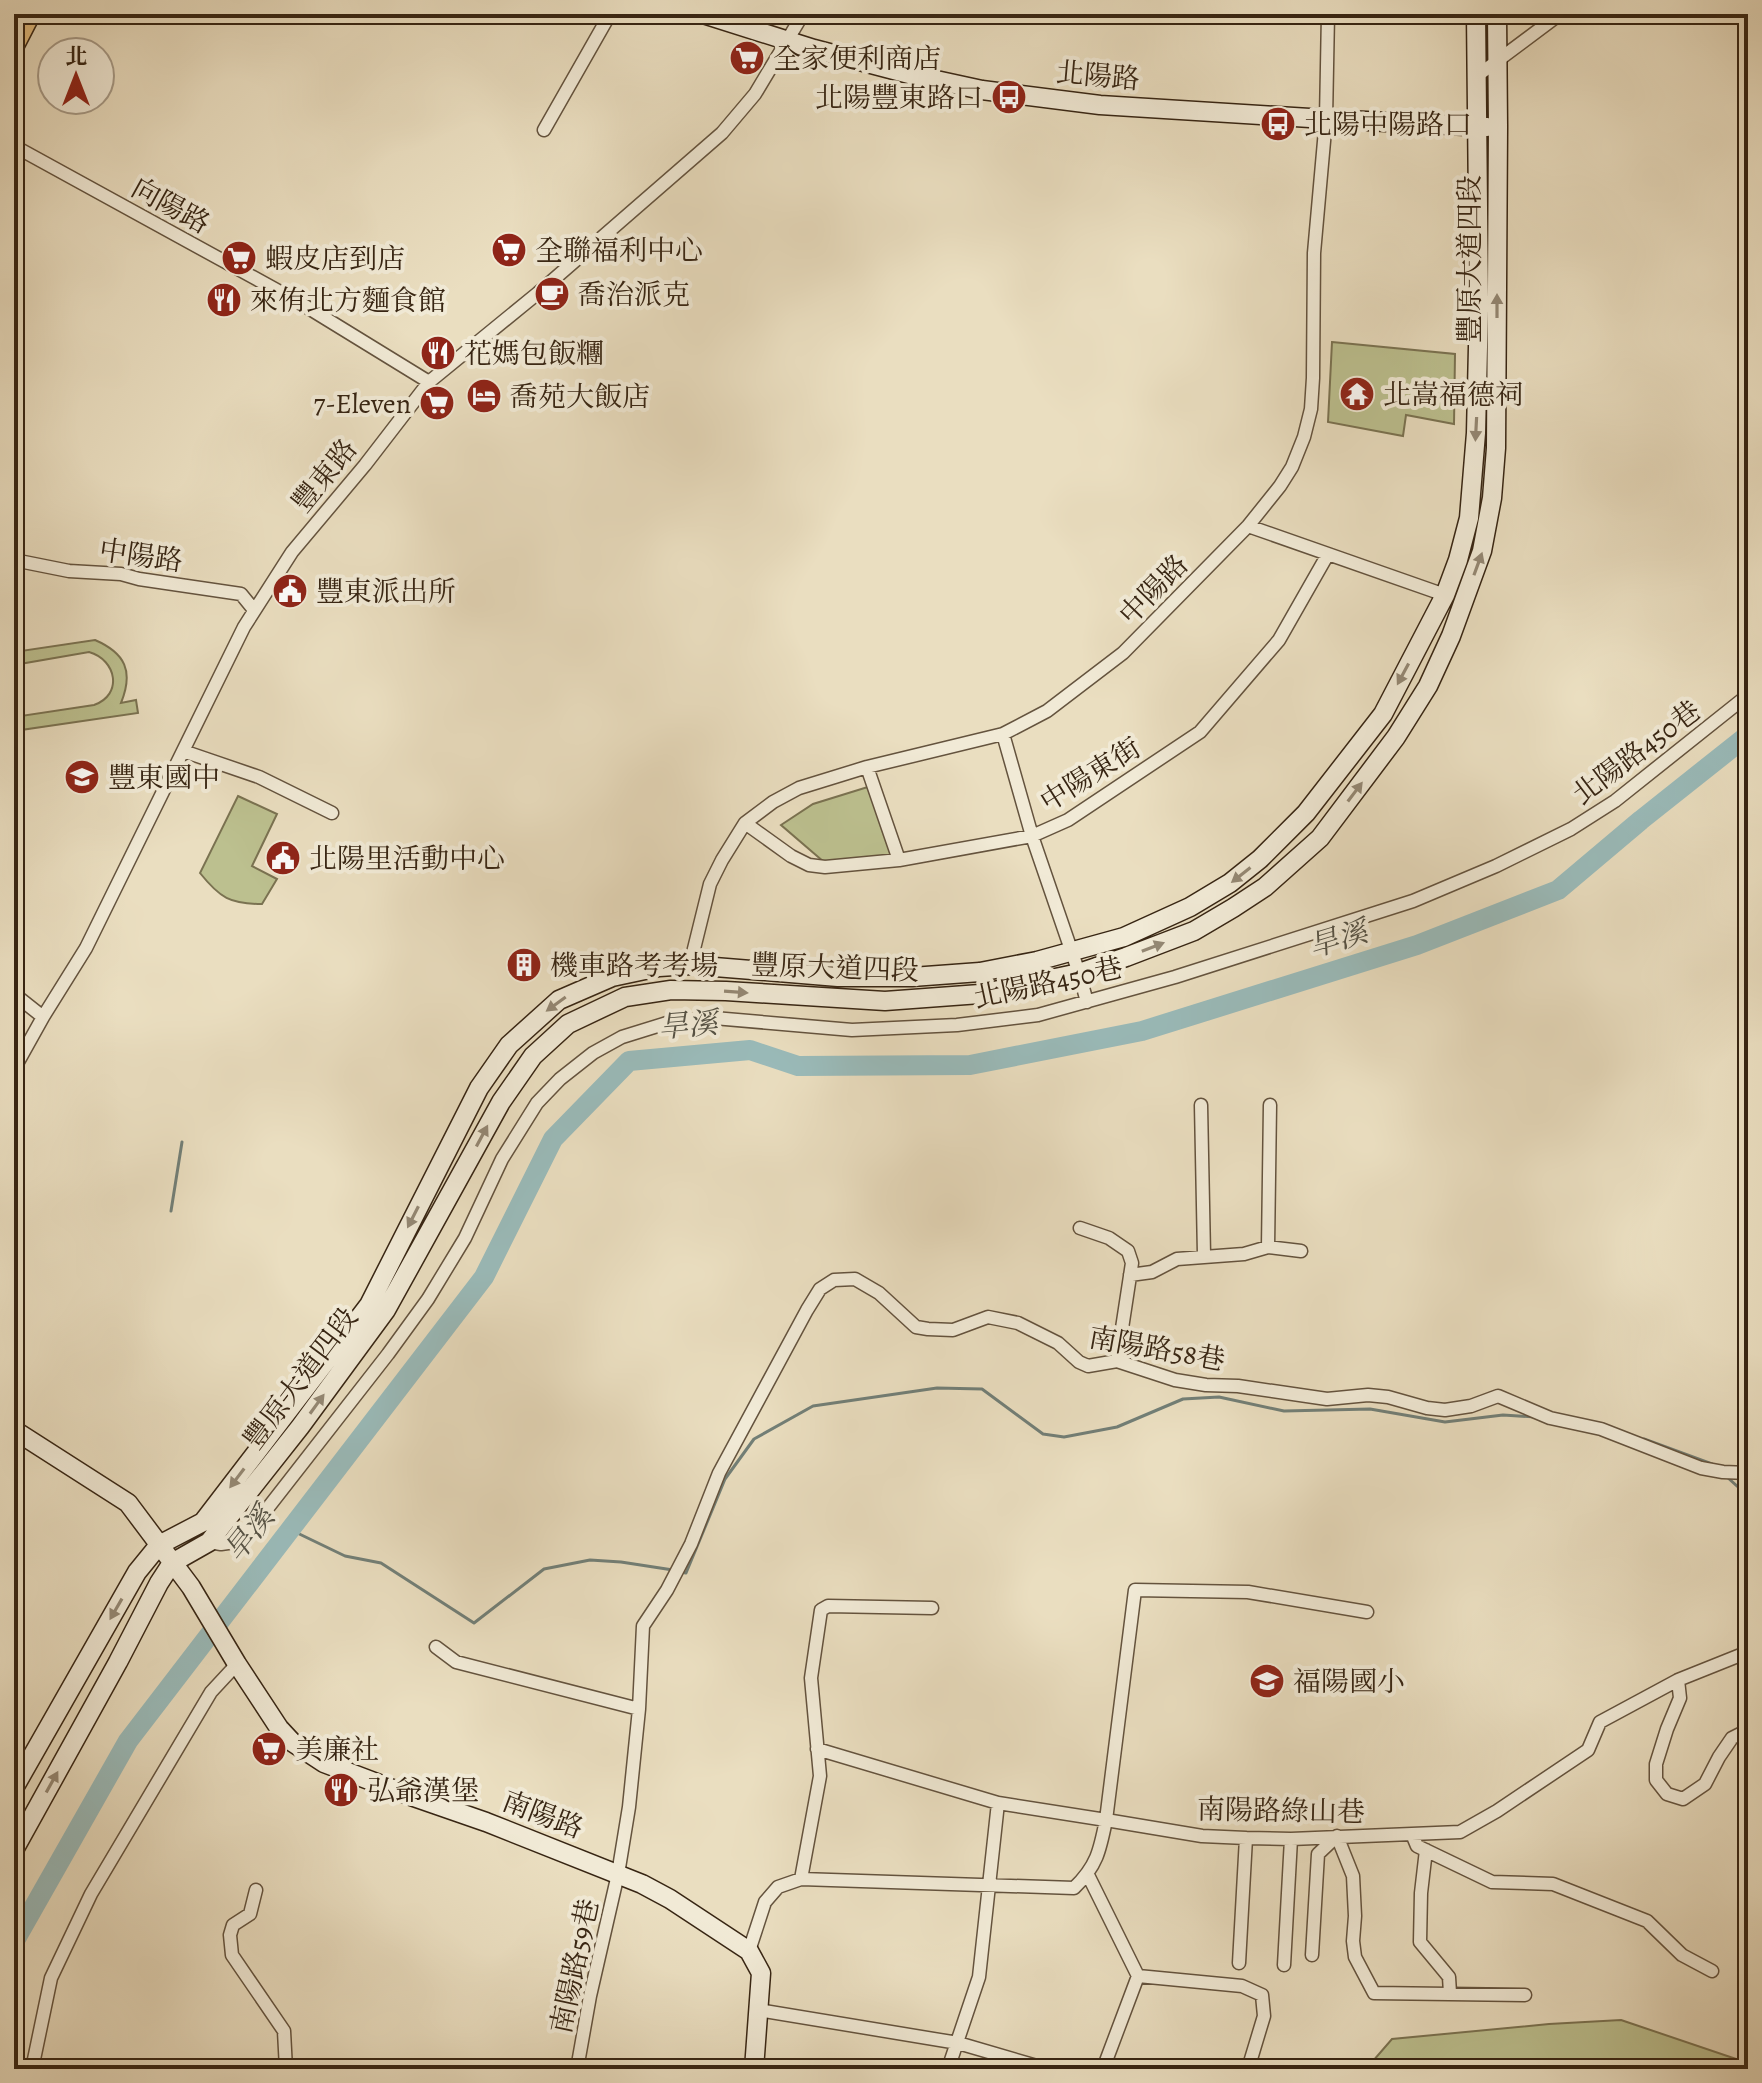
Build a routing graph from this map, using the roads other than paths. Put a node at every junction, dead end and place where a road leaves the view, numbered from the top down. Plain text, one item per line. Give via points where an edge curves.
1 (30, 14) edge
2 (610, 14) edge
3 (703, 14) edge
4 (803, 14) edge
5 (1328, 14) edge
6 (1476, 14) edge
7 (1497, 14) edge
8 (1560, 14) edge
9 (788, 41) junction
10 (14, 45) edge
11 (1496, 60) junction
12 (1477, 76) junction
13 (1326, 119) junction
14 (1478, 127) junction
15 (1498, 127) junction
16 (544, 130) dead end
17 (14, 146) edge
18 (429, 382) junction
19 (1248, 526) junction
20 (1328, 554) junction
21 (14, 560) edge
22 (1445, 595) junction
23 (254, 610) junction
24 (1748, 695) edge
25 (1003, 734) junction
26 (183, 751) junction
27 (867, 767) junction
28 (332, 813) dead end
29 (745, 823) junction
30 (1032, 836) junction
31 (899, 860) junction
32 (1071, 952) junction
33 (690, 965) junction
34 (1079, 973) junction
35 (14, 994) edge
36 (1087, 1002) junction
37 (43, 1017) junction
38 (14, 1069) edge
39 (1201, 1105) dead end
40 (1270, 1105) dead end
41 (1080, 1228) dead end
42 (1268, 1247) junction
43 (1301, 1251) dead end
44 (1204, 1255) junction
45 (1130, 1275) junction
46 (1117, 1361) junction
47 (14, 1430) edge
48 (1748, 1473) edge
49 (209, 1542) junction
50 (159, 1545) junction
51 (172, 1563) junction
52 (932, 1608) dead end
53 (1367, 1612) dead end
54 (436, 1647) dead end
55 (1748, 1652) edge
56 (235, 1660) junction
57 (1678, 1680) junction
58 (639, 1709) junction
59 (1748, 1730) edge
60 (817, 1749) junction
61 (14, 1788) edge
62 (998, 1803) junction
63 (1106, 1820) junction
64 (1412, 1834) junction
65 (1337, 1836) junction
66 (1246, 1838) junction
67 (1291, 1839) junction
68 (14, 1850) edge
69 (1426, 1850) junction
70 (618, 1874) junction
71 (1088, 1875) junction
72 (801, 1879) junction
73 (989, 1885) junction
74 (256, 1890) dead end
75 (749, 1951) junction
76 (1312, 1955) dead end
77 (1239, 1963) dead end
78 (1284, 1965) dead end
79 (1712, 1971) dead end
80 (1138, 1976) junction
81 (1450, 1993) junction
82 (1525, 1995) dead end
83 (758, 2010) junction
84 (958, 2043) junction
85 (32, 2069) edge
86 (286, 2069) edge
87 (577, 2069) edge
88 (754, 2069) edge
89 (948, 2069) edge
90 (1047, 2069) edge
91 (1103, 2069) edge
92 (1248, 2069) edge

1 - 10 main road
2 - 16 street
3 - 9 street, 北陽路
4 - 9 street, 豐東路
5 - 13 street, 中陽路
6 - 12 street, 豐原大道四段
7 - 11 street, 豐原大道四段
8 - 11 street
9 - 13 street, 北陽路 via 982,90 1100,105
9 - 18 street, 豐東路 via 755,94 711,143
11 - 12 street
11 - 15 street, 豐原大道四段
12 - 14 street, 豐原大道四段
13 - 14 street, 北陽路
13 - 19 street, 中陽路 via 1314,253 1311,409 1292,467
14 - 15 street, 北陽路
14 -> 22 street, 豐原大道四段 via 1473,478 1469,518
34 -> 15 street, 豐原大道四段 via 1194,931 1265,887 1320,838 1428,686 1482,551 1492,498
17 - 18 street, 向陽路 via 302,304
18 - 23 street, 豐東路 via 292,552
19 - 20 street
19 - 25 street, 中陽路 via 1123,653 1047,711
20 - 22 street
20 - 30 street, 中陽東街 via 1279,640 1200,732 1068,820
21 - 23 street, 中陽路 via 241,594
22 -> 32 street, 豐原大道四段 via 1383,714 1306,813 1260,859 1190,907 1124,937
23 - 26 street, 豐東路
24 - 36 street, 北陽路450巷 via 1615,801 1496,866 1413,901
25 - 27 street, 中陽路
25 - 30 street
26 - 28 street via 259,777
26 - 37 street, 豐東路 via 86,948
27 - 29 street, 中陽路 via 799,788
27 - 31 street
29 - 31 street, 中陽東街 via 809,865
29 - 33 street, 中陽路 via 710,884
30 - 31 street, 中陽東街
30 - 32 street
32 - 33 street, 豐原大道四段 via 980,972 912,977
32 - 34 street
33 -> 50 street, 豐原大道四段 via 612,977 582,989 559,1000 509,1045 479,1088 369,1305 203,1522
34 - 36 street
49 -> 34 street, 豐原大道四段 via 386,1310 501,1102 533,1056 568,1024 625,997 671,990 885,1001 980,994
35 - 37 street
36 - 49 street, 北陽路450巷 via 1038,1015 867,1030 714,1018 667,1023 593,1053 537,1103 428,1299 242,1541
37 - 38 street, 豐東路
39 - 44 street
40 - 42 street
41 - 45 street via 1128,1251
42 - 43 street
42 - 44 street
44 - 45 street
45 - 46 street
46 - 48 street, 南陽路58巷 via 1206,1385 1327,1399 1388,1397 1445,1410 1498,1396 1701,1468
46 - 58 street, 南陽路58巷 via 1088,1366 1031,1329 988,1317 953,1330 916,1327 855,1279 834,1280 820,1289 719,1473 667,1590 643,1626
47 - 50 street via 128,1503
49 - 51 street, 豐原大道四段
50 - 51 street
50 -> 61 street via 137,1572
51 - 56 street, 南陽路
68 -> 51 street
52 - 60 street via 821,1610 811,1678
53 - 63 street via 1248,1592 1135,1590
54 - 58 street via 456,1662
55 - 57 street, 南陽路綠山巷
56 - 70 street, 南陽路 via 279,1728 324,1763
56 - 85 street via 91,1894 51,1978
57 - 59 street via 1680,1698 1656,1764 1656,1780 1667,1794 1683,1799 1705,1784 1732,1738
57 - 64 street, 南陽路綠山巷 via 1600,1722 1588,1750 1497,1811 1460,1832
58 - 70 street, 南陽路58巷
60 - 62 street, 南陽路綠山巷
60 - 72 street via 820,1776
62 - 63 street, 南陽路綠山巷
62 - 73 street
63 - 66 street, 南陽路綠山巷
63 - 71 street via 1098,1858
64 - 65 street, 南陽路綠山巷
64 - 69 street via 1417,1846
65 - 67 street, 南陽路綠山巷
65 - 76 street via 1318,1854
65 - 81 street via 1353,1876 1355,1957 1374,1993
66 - 67 street, 南陽路綠山巷
66 - 77 street
67 - 78 street
69 - 79 street via 1492,1882 1553,1884 1647,1921 1682,1955
69 - 81 street via 1420,1942 1449,1977
70 - 75 street, 南陽路 via 670,1899
70 - 87 street, 南陽路59巷
71 - 73 street via 1074,1888
71 - 80 street
72 - 73 street
72 - 75 street via 778,1887 765,1902
73 - 84 street via 979,1977
74 - 86 street via 250,1914 233,1925 232,1955 284,2031
75 - 83 street via 761,1973
80 - 91 street
80 - 92 street via 1242,1986 1262,1995 1264,2016
81 - 82 street
83 - 84 street
83 - 88 street
84 - 89 street
84 - 90 street

